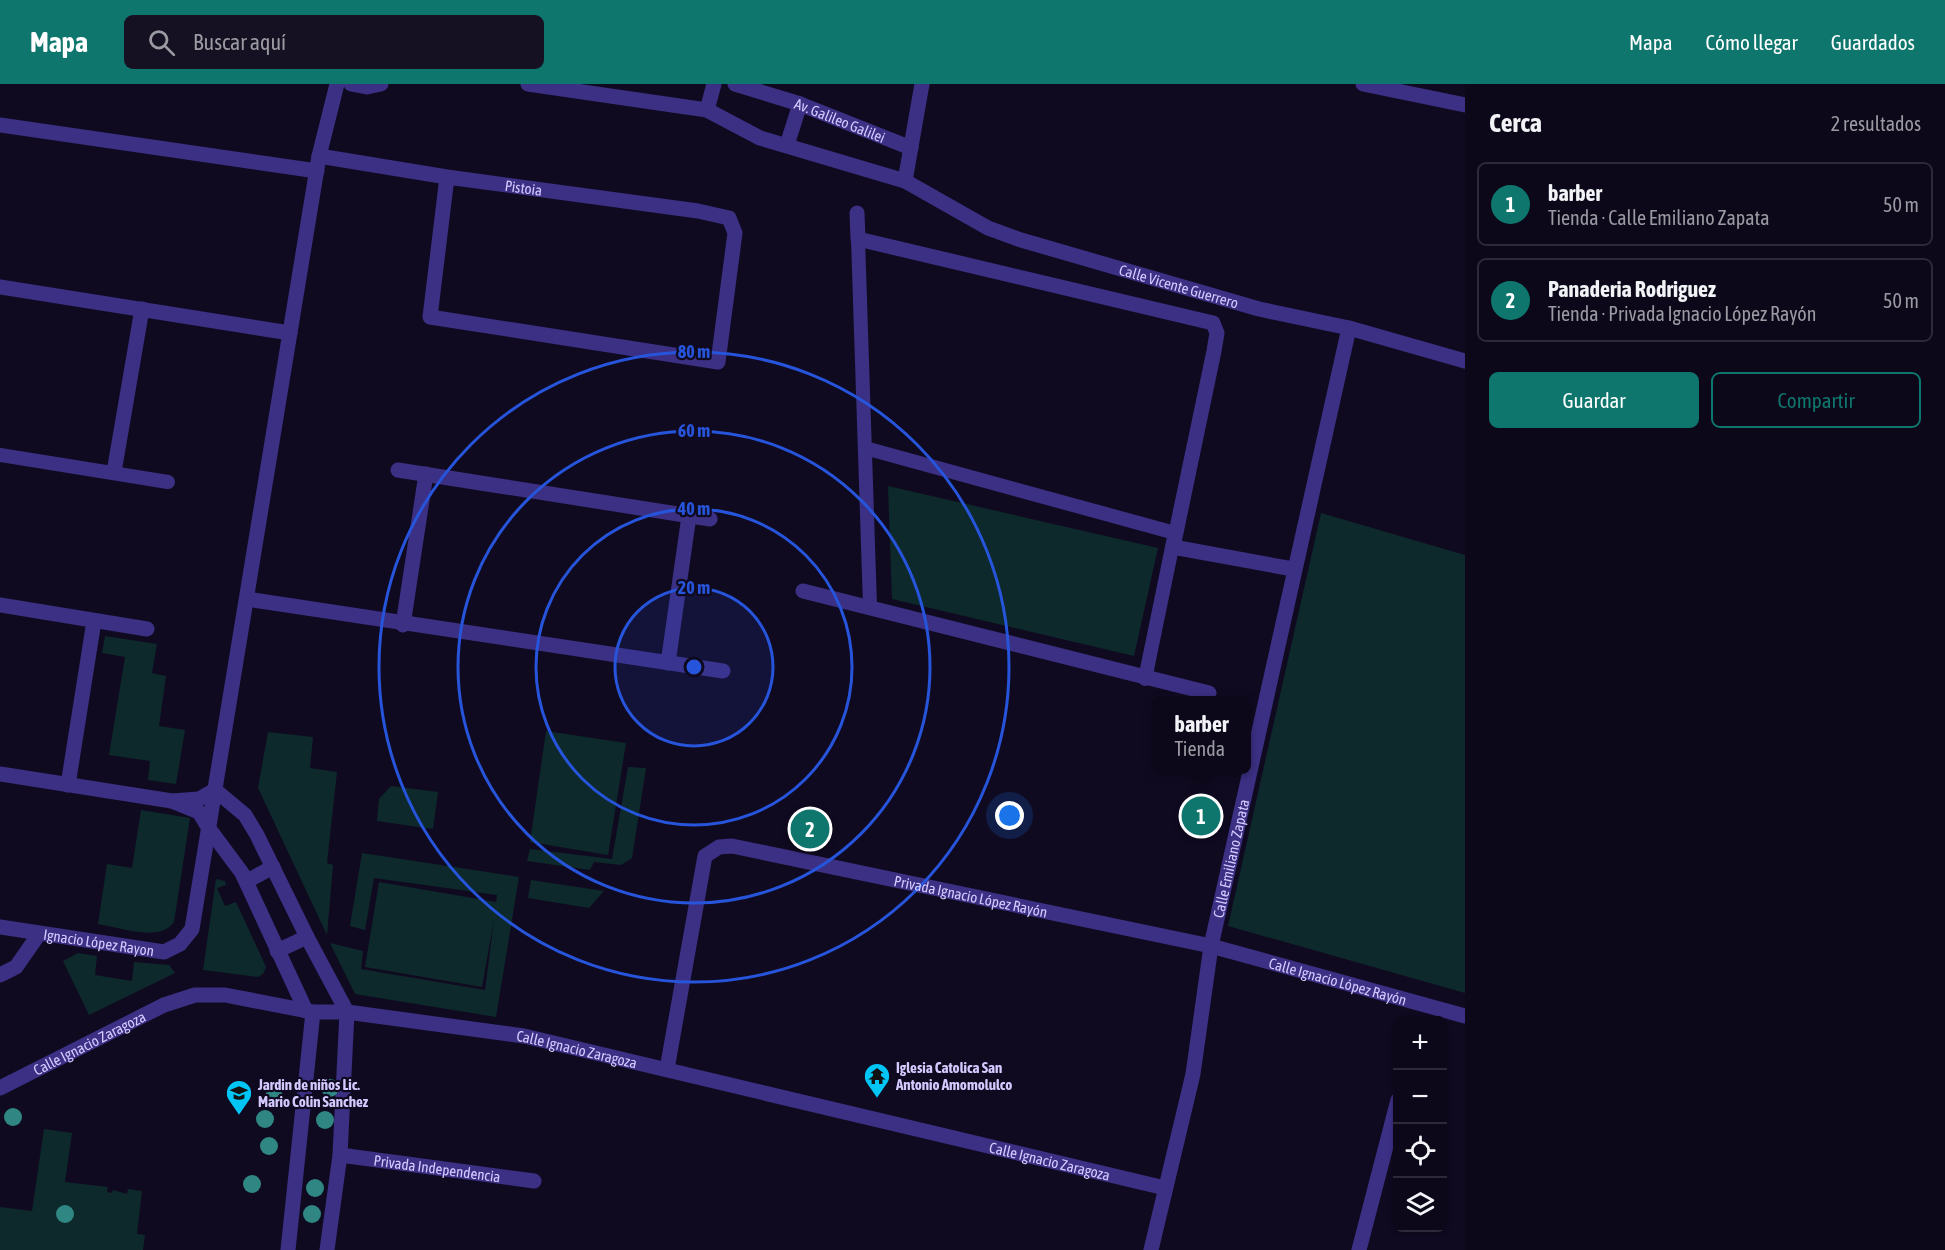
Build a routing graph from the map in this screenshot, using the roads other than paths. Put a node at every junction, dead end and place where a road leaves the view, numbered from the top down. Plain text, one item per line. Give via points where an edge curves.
1 (337, 84) edge
2 (351, 84) edge
3 (381, 84) edge
4 (528, 84) edge
5 (714, 84) edge
6 (735, 84) edge
7 (921, 84) edge
8 (1363, 84) edge
9 (800, 104) junction
10 (1465, 105) edge
11 (707, 110) junction
12 (0, 125) edge
13 (787, 145) junction
14 (911, 148) junction
15 (318, 164) junction
16 (447, 177) junction
17 (905, 181) junction
18 (856, 213) dead end
19 (858, 239) junction
20 (0, 287) edge
21 (142, 309) junction
22 (1349, 328) junction
23 (290, 333) junction
24 (1465, 361) edge
25 (865, 448) junction
26 (0, 455) edge
27 (398, 470) dead end
28 (114, 472) junction
29 (426, 474) junction
30 (168, 482) dead end
31 (689, 516) junction
32 (710, 519) dead end
33 (1174, 540) junction
34 (1293, 569) junction
35 (803, 591) dead end
36 (247, 599) junction
37 (0, 605) edge
38 (870, 606) junction
39 (94, 621) junction
40 (403, 625) junction
41 (147, 628) dead end
42 (668, 663) junction
43 (723, 671) dead end
44 (1145, 679) junction
45 (1209, 693) dead end
46 (1251, 762) edge
47 (0, 774) edge
48 (1248, 774) edge
49 (68, 785) junction
50 (215, 790) junction
51 (172, 801) junction
52 (210, 830) junction
53 (273, 867) junction
54 (247, 881) junction
55 (0, 927) edge
56 (39, 934) junction
57 (307, 937) junction
58 (1211, 946) junction
59 (278, 951) junction
60 (0, 975) edge
61 (347, 1011) junction
62 (310, 1012) junction
63 (1420, 1013) edge
64 (1465, 1016) edge
65 (667, 1069) junction
66 (0, 1088) edge
67 (1393, 1119) edge
68 (339, 1155) junction
69 (534, 1181) dead end
70 (1165, 1188) junction
71 (291, 1250) edge
72 (327, 1250) edge
73 (1151, 1250) edge
74 (1359, 1250) edge

1 - 15 street, Ignacio López Rayon
2 - 3 street
4 - 11 street, Calle Vicente Guerrero
5 - 11 street
6 - 9 street, Av. Galileo Galilei
7 - 14 street
8 - 10 street
9 - 13 street
9 - 14 street, Av. Galileo Galilei
11 - 13 street, Calle Vicente Guerrero via 760,138
12 - 15 street, Pistoia
13 - 17 street, Calle Vicente Guerrero
14 - 17 street
15 - 16 street, Pistoia
15 - 23 street, Ignacio López Rayon
16 - 16 street, Pistoia via 430,317 718,362 735,233 729,218
17 - 22 street, Calle Vicente Guerrero via 988,228 1022,240 1259,309
18 - 19 street
19 - 25 lane
19 - 33 street via 1213,323 1217,333 1214,351
20 - 21 street
21 - 23 street
21 - 28 street
22 - 24 street, Calle Vicente Guerrero
22 - 34 street, Calle Emiliano Zapata
23 - 36 street, Ignacio López Rayon
25 - 33 lane
25 - 38 lane
26 - 28 lane
27 - 29 street
28 - 30 lane
29 - 31 street
29 - 40 street
31 - 32 street
31 - 42 street
33 - 34 street
33 - 44 lane
34 - 46 street, Calle Emiliano Zapata
35 - 38 street
36 - 40 street
36 - 50 street, Ignacio López Rayon
37 - 39 street
38 - 44 street
39 - 41 street
39 - 49 street
40 - 42 street
42 - 43 street
44 - 45 street
47 - 49 street
48 - 58 street, Calle Emiliano Zapata
49 - 51 street
50 - 51 street via 199,800
50 - 52 street, Ignacio López Rayon
50 - 53 street via 245,815
51 - 52 street via 199,812
52 - 54 street
52 - 56 street, Ignacio López Rayon via 192,929 180,944 164,952
53 - 54 street
53 - 57 street
54 - 59 street
55 - 56 street, Ignacio López Rayon
56 - 60 street via 16,968
57 - 59 street
57 - 61 street
58 - 63 street, Calle Ignacio López Rayón
58 - 65 street, Privada Ignacio López Rayón via 732,846 719,847 705,856
58 - 70 street, Calle Emiliano Zapata via 1193,1074
59 - 62 street
61 - 62 street, Calle Ignacio Zaragoza
61 - 65 street, Calle Ignacio Zaragoza via 524,1036
61 - 68 street
62 - 66 street, Calle Ignacio Zaragoza via 225,995 195,995 146,1014
62 - 71 street
63 - 64 street, Calle Ignacio López Rayón
65 - 70 street, Calle Ignacio Zaragoza
67 - 74 street
68 - 69 street, Privada Independencia
68 - 72 street
70 - 73 street, Calle Emiliano Zapata

